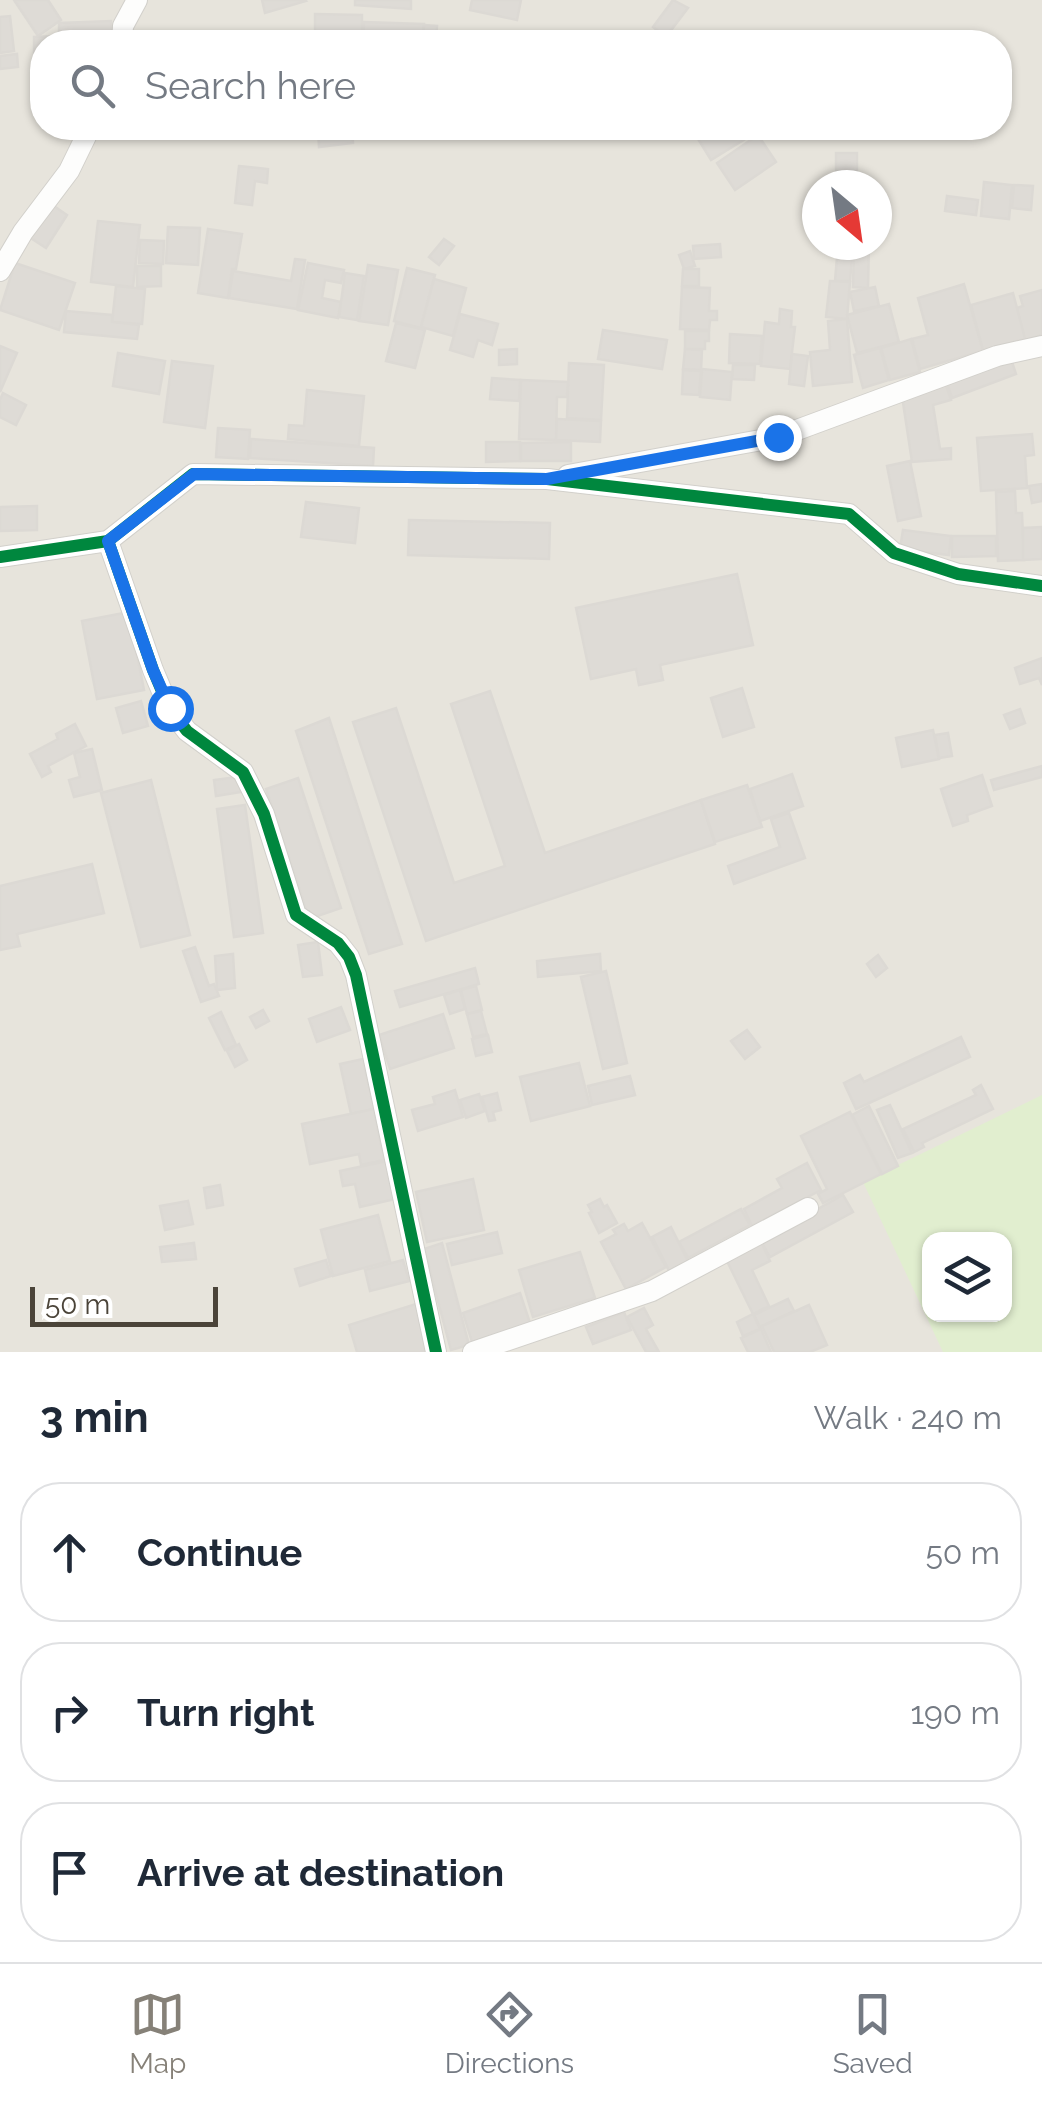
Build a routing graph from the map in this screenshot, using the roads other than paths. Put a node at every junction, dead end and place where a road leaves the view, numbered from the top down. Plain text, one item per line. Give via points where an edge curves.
1 (137, 0) edge
2 (123, 30) edge
3 (84, 140) edge
4 (0, 272) edge
5 (1042, 346) edge
6 (547, 479) junction
7 (108, 541) junction
8 (0, 557) edge
9 (1042, 586) edge
10 (808, 1208) dead end
11 (436, 1352) edge
12 (473, 1352) edge

1 - 2 street
3 - 4 street
5 - 6 street via 997,356 778,437
6 - 7 street via 194,474
6 - 9 street via 849,514 894,554 958,574
7 - 8 street
7 - 11 street via 170,708 187,731 243,772 264,814 296,915 349,957
10 - 12 street via 652,1292

